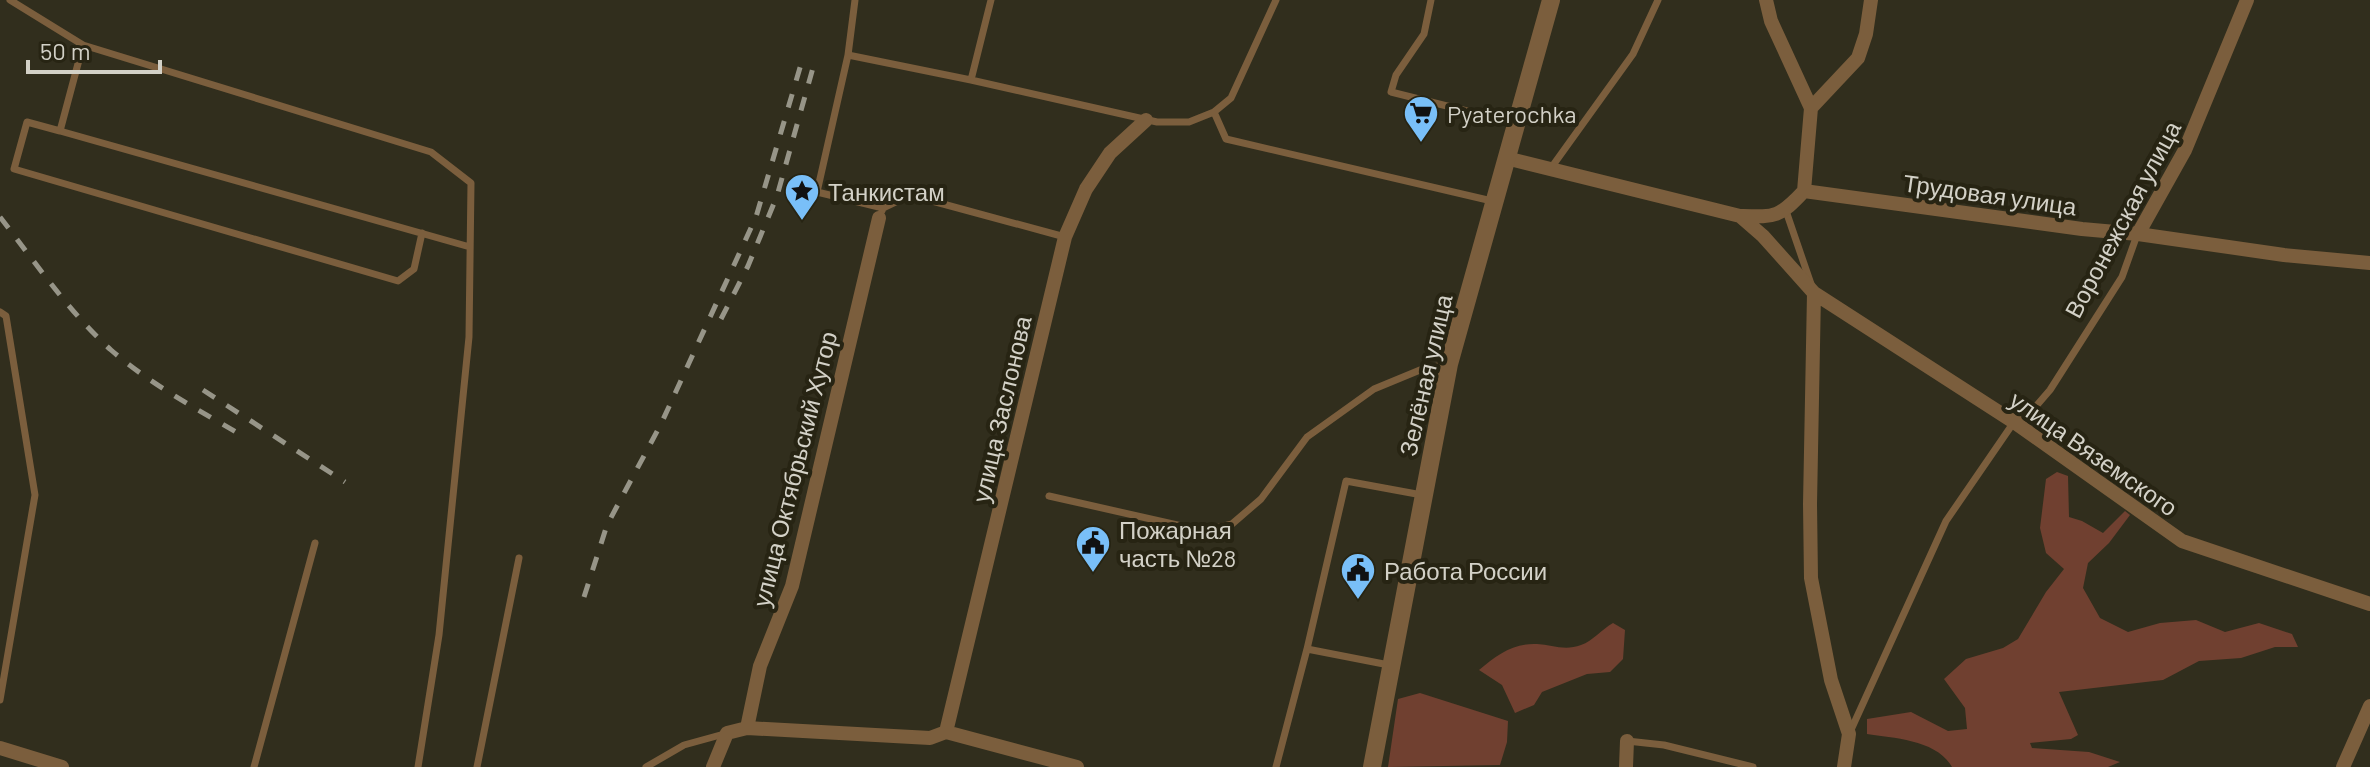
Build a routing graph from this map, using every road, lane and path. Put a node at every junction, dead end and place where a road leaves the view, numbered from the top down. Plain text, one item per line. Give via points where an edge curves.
1 (10, 0) edge
2 (855, 0) edge
3 (991, 0) edge
4 (1276, 0) edge
5 (1431, 0) edge
6 (1551, 0) edge
7 (1658, 0) edge
8 (1766, 0) edge
9 (1871, 0) edge
10 (2247, 0) edge
11 (83, 45) junction
12 (848, 55) junction
13 (971, 80) junction
14 (1811, 108) junction
15 (1214, 112) junction
16 (1146, 120) junction
17 (1517, 123) junction
18 (60, 131) junction
19 (1506, 158) junction
20 (1549, 170) junction
21 (1804, 191) junction
22 (1494, 201) junction
23 (1786, 211) junction
24 (881, 213) junction
25 (1740, 216) junction
26 (422, 233) junction
27 (2138, 234) junction
28 (1065, 237) junction
29 (470, 247) junction
30 (2370, 263) edge
31 (1814, 293) junction
32 (0, 312) edge
33 (1449, 364) junction
34 (2014, 422) junction
35 (1049, 496) dead end
36 (1423, 496) junction
37 (315, 543) dead end
38 (519, 558) dead end
39 (2370, 604) edge
40 (1307, 649) junction
41 (1391, 666) junction
42 (0, 700) edge
43 (2370, 706) edge
44 (747, 728) junction
45 (946, 732) junction
46 (727, 733) junction
47 (1849, 734) junction
48 (1627, 741) joint
49 (0, 748) edge
50 (62, 767) edge
51 (254, 767) edge
52 (418, 767) edge
53 (477, 767) edge
54 (646, 767) edge
55 (713, 767) edge
56 (1077, 767) edge
57 (1276, 767) edge
58 (1372, 767) edge
59 (1626, 767) edge
60 (1753, 767) edge
61 (1844, 767) edge
62 (2343, 767) edge

1 - 11 lane
2 - 12 lane
3 - 13 lane
4 - 15 lane via 1231,98
5 - 17 lane via 1424,34 1396,75 1391,92
6 - 17 street, Зелёная улица
7 - 20 lane via 1633,54
8 - 14 street
9 - 14 street via 1858,58
10 - 27 street, Воронежская улица via 2185,150
11 - 18 lane
11 - 29 lane via 431,152 471,183
12 - 13 lane
12 - 24 lane via 817,192
13 - 16 lane
14 - 21 street
15 - 16 lane via 1189,122
15 - 22 lane via 1226,139
16 - 28 street, улица Заслонова via 1110,153 1086,189
17 - 19 street, Зелёная улица
18 - 26 lane
18 - 26 lane via 27,122 14,169 398,281 414,269
19 - 20 street
19 - 22 street, Зелёная улица
20 - 25 street
21 - 23 street
21 - 27 street, Трудовая улица
22 - 33 street, Зелёная улица
23 - 25 street
23 - 31 lane
24 - 28 lane via 910,195
24 - 44 street, улица Октябрьский Хутор via 792,586 760,666
25 - 31 street, улица Вяземского
26 - 29 lane
27 - 30 street, Трудовая улица
27 - 34 lane, Воронежская улица via 2122,277 2050,390
28 - 45 street, улица Заслонова
29 - 52 lane via 469,337
31 - 34 street, улица Вяземского
31 - 47 street, Воронежская улица via 1811,578 1831,680
32 - 42 lane via 6,316 35,495
33 - 35 lane via 1374,389 1307,437 1261,499 1232,524 1204,531
33 - 36 street, Зелёная улица
34 - 39 street, улица Вяземского via 2182,541
34 - 47 lane, Воронежская улица via 1946,521
36 - 40 lane via 1346,481
36 - 41 street, Зелёная улица
37 - 51 lane
38 - 53 lane
40 - 41 lane
40 - 57 lane
41 - 58 street, Зелёная улица
43 - 62 street
44 - 45 street via 930,738
44 - 46 street
45 - 56 street
46 - 54 lane via 684,745
46 - 55 street
47 - 61 street, Воронежская улица
48 - 59 street
48 - 60 lane
49 - 50 street

